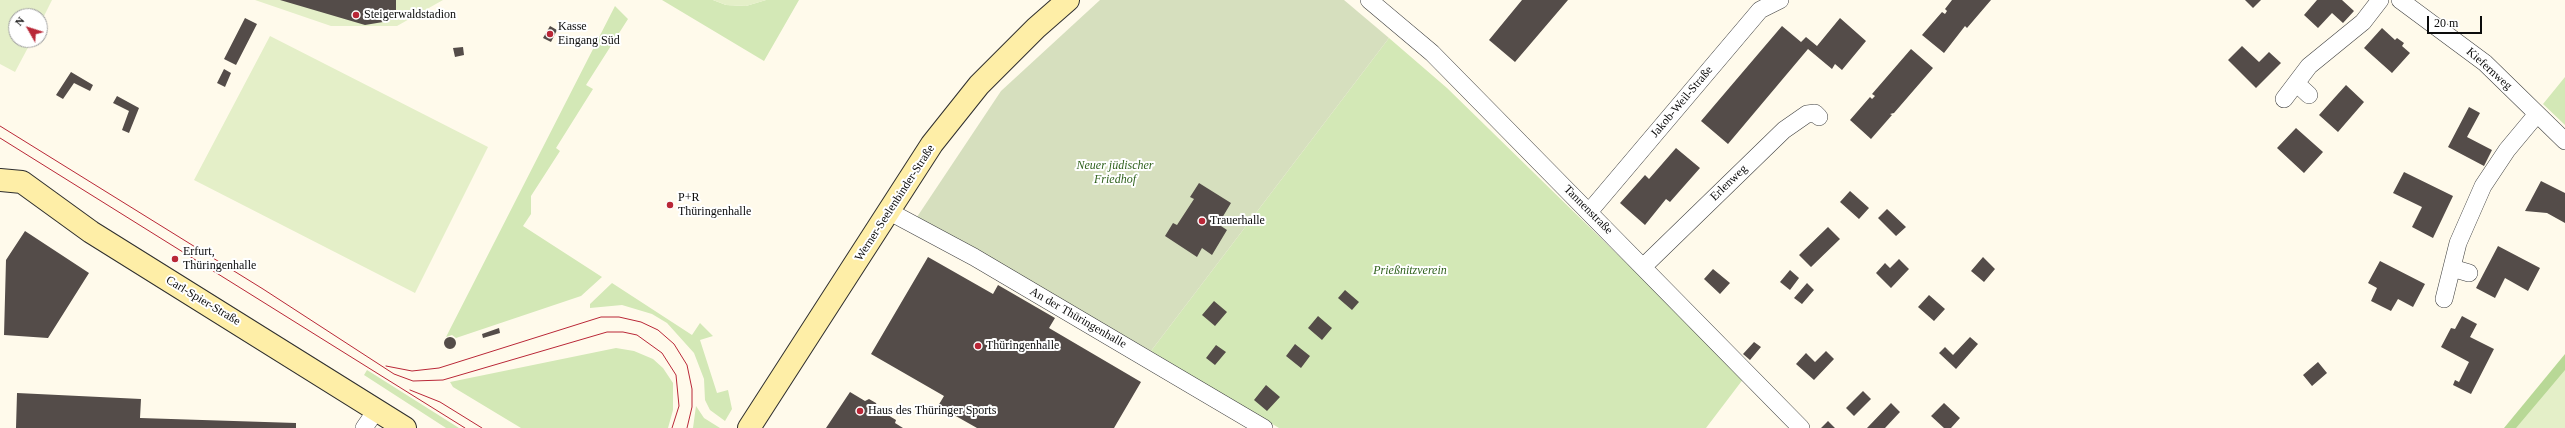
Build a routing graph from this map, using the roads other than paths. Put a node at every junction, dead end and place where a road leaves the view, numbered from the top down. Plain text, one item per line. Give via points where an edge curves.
1 (1068, 0) edge
2 (1369, 0) edge
3 (1780, 0) edge
4 (2380, 0) edge
5 (2400, 0) edge
6 (2296, 83) junction
7 (2309, 95) dead end
8 (2284, 99) dead end
9 (2537, 114) junction
10 (1819, 116) dead end
11 (2565, 141) edge
12 (0, 180) edge
13 (890, 212) junction
14 (1589, 212) junction
15 (1644, 266) junction
16 (2452, 268) junction
17 (2469, 273) dead end
18 (2444, 299) dead end
19 (376, 409) junction
20 (364, 428) edge
21 (406, 428) edge
22 (749, 428) edge
23 (1264, 428) edge
24 (1801, 428) edge

1 - 13 street, Werner-Seelenbinder-Straße via 979,85 932,144
2 - 14 street, Tannenstraße via 1432,53
3 - 14 street, Jakob-Weil-Straße via 1760,10
4 - 6 street via 2363,22 2310,66
5 - 9 street, Kiefernweg via 2485,63
6 - 7 street
6 - 8 street
9 - 11 street, Kiefernweg
9 - 16 street via 2507,150 2483,186 2458,243
10 - 15 street, Erlenweg via 1815,113 1807,114 1784,130
12 - 19 street, Carl-Spier-Straße via 22,182 90,232
13 - 22 street, Werner-Seelenbinder-Straße
13 - 23 street, An der Thüringenhalle via 974,257
14 - 15 street, Tannenstraße
15 - 24 street, Tannenstraße
16 - 17 street
16 - 18 street
19 - 20 street
19 - 21 street, Carl-Spier-Straße

